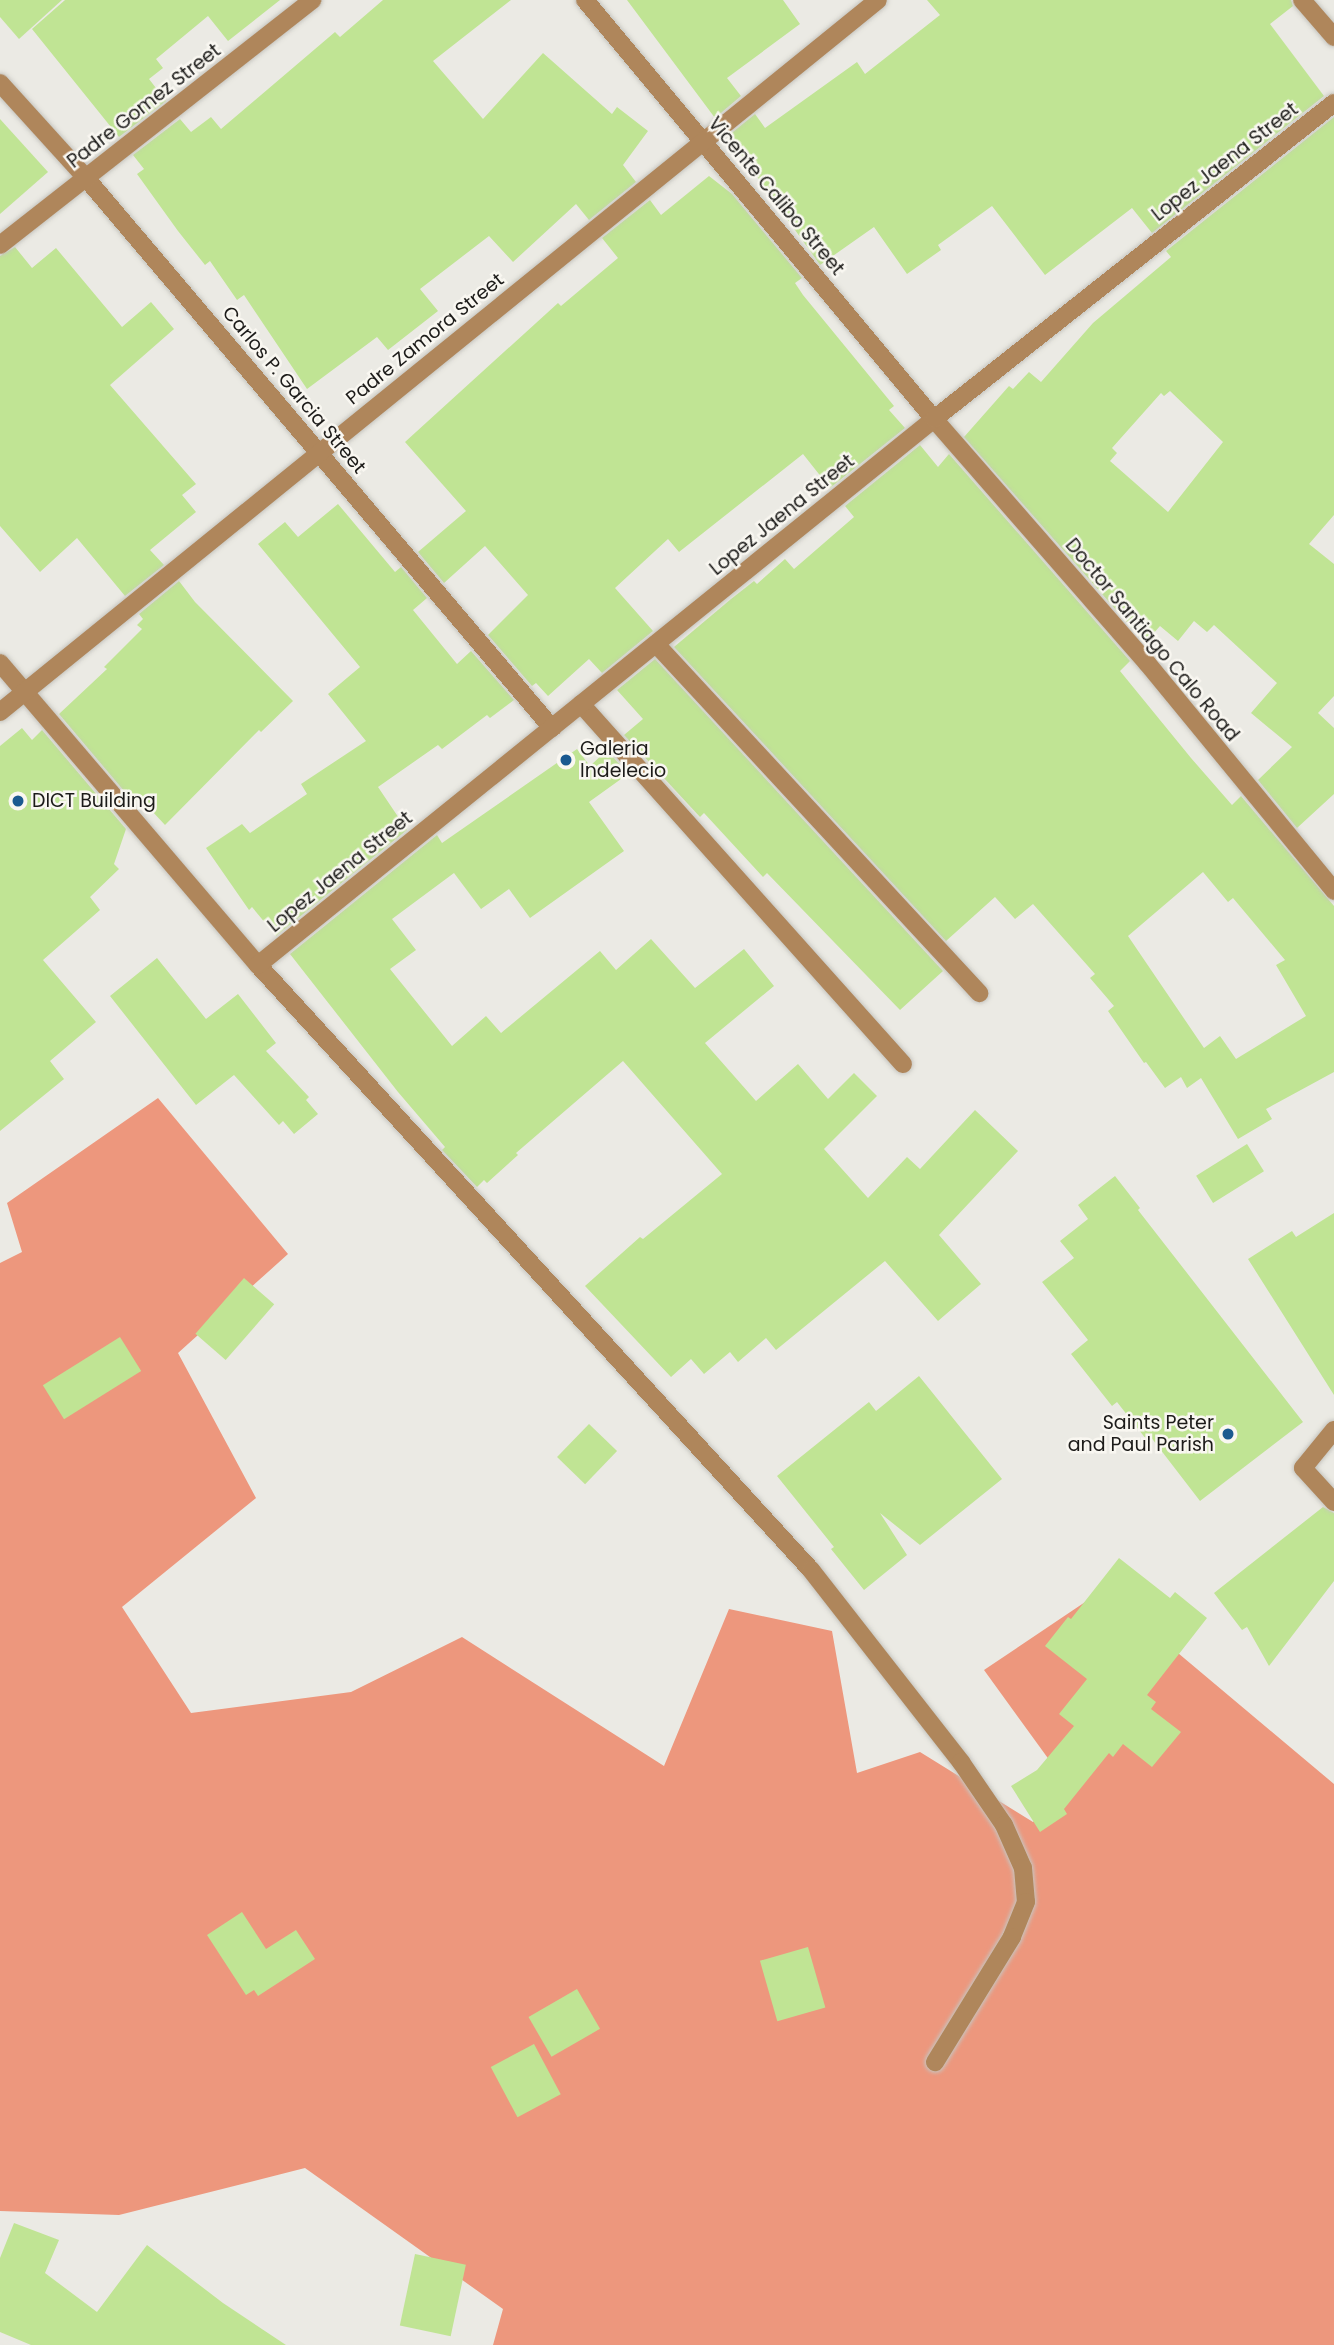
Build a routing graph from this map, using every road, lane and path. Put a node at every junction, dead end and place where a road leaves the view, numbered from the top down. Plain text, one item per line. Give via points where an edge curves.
1 (313, 0) edge
2 (585, 0) edge
3 (877, 0) edge
4 (1303, 0) edge
5 (1334, 37) edge
6 (0, 83) edge
7 (1334, 103) edge
8 (702, 141) junction
9 (86, 178) junction
10 (0, 245) edge
11 (934, 419) junction
12 (319, 453) junction
13 (656, 644) junction
14 (0, 663) edge
15 (25, 692) junction
16 (581, 704) junction
17 (0, 712) edge
18 (552, 728) junction
19 (1334, 891) edge
20 (258, 965) junction
21 (979, 993) dead end
22 (903, 1064) dead end
23 (1334, 1430) edge
24 (1334, 1502) edge
25 (934, 2062) dead end

1 - 9 street, Padre Gomez Street
2 - 8 street, Vicente Calibo Street
3 - 8 street, Padre Zamora Street
4 - 5 street
6 - 9 street, Carlos P. Garcia Street
7 - 11 street, Lopez Jaena Street
8 - 11 street, Vicente Calibo Street
8 - 12 street, Padre Zamora Street
9 - 10 street, Padre Gomez Street
9 - 12 street, Carlos P. Garcia Street
11 - 13 street, Lopez Jaena Street
11 - 19 street, Doctor Santiago Calo Road via 1147,663
12 - 15 street, Padre Zamora Street
12 - 18 street, Carlos P. Garcia Street
13 - 16 street, Lopez Jaena Street
13 - 21 street
14 - 15 street
15 - 17 street, Padre Zamora Street
15 - 20 street
16 - 18 street, Lopez Jaena Street
16 - 22 street
18 - 20 street, Lopez Jaena Street
20 - 25 street via 811,1570 961,1762 1004,1825 1023,1868 1026,1902 1012,1937
23 - 24 street via 1303,1468

